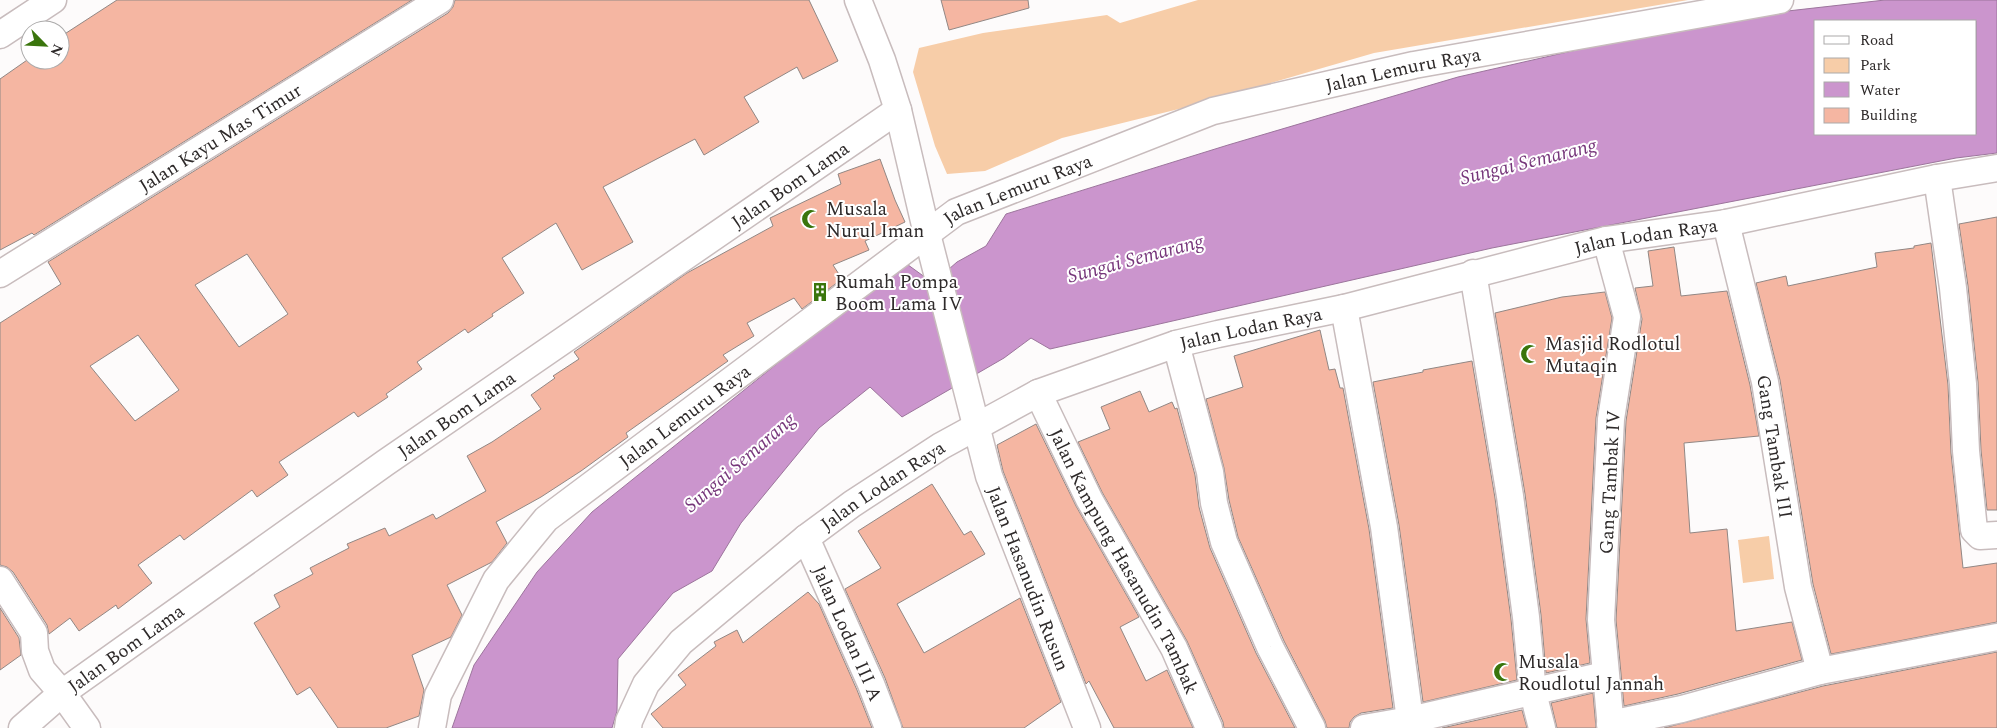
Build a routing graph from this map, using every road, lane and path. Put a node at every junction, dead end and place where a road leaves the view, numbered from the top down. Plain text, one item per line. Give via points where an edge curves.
1 (53, 0) edge
2 (440, 0) edge
3 (858, 0) edge
4 (1780, 0) edge
5 (0, 35) edge
6 (898, 110) junction
7 (1997, 168) edge
8 (1937, 178) junction
9 (1726, 223) junction
10 (928, 239) junction
11 (1606, 240) junction
12 (1473, 273) junction
13 (0, 274) edge
14 (1344, 308) junction
15 (1176, 344) junction
16 (1038, 393) junction
17 (973, 414) junction
18 (1997, 535) edge
19 (806, 538) junction
20 (0, 580) edge
21 (1997, 637) edge
22 (1820, 671) junction
23 (1605, 675) junction
24 (62, 693) junction
25 (1533, 693) junction
26 (1410, 720) junction
27 (632, 726) edge
28 (1611, 726) edge
29 (22, 728) edge
30 (87, 728) edge
31 (432, 728) edge
32 (888, 728) edge
33 (1087, 728) edge
34 (1209, 728) edge
35 (1312, 728) edge
36 (1364, 728) edge
37 (1542, 728) edge

1 - 5 street
2 - 13 street, Jalan Kayu Mas Timur
3 - 6 street, Jalan Hasanudin Rusun
4 - 10 street, Jalan Lemuru Raya via 1414,65 1213,111 956,212
6 - 10 street, Jalan Hasanudin Rusun
6 - 24 street, Jalan Bom Lama via 385,463
7 - 8 street, Jalan Lodan Raya
8 - 9 street, Jalan Lodan Raya
8 - 18 street via 1953,288 1974,530 1980,536
9 - 11 street, Jalan Lodan Raya
9 - 22 street, Gang Tambak III via 1765,382 1798,587
10 - 17 street, Jalan Hasanudin Rusun
10 - 31 street, Jalan Lemuru Raya via 546,519 496,580 438,696
11 - 12 street, Jalan Lodan Raya
11 - 23 street, Gang Tambak IV via 1627,318 1611,418 1601,620
12 - 14 street, Jalan Lodan Raya
12 - 25 street via 1510,496
14 - 15 street, Jalan Lodan Raya
14 - 26 street via 1384,527
15 - 16 street, Jalan Lodan Raya
15 - 35 street via 1210,472 1224,542 1270,647
16 - 17 street, Jalan Lodan Raya
16 - 34 street, Jalan Kampung Hasanudin Tambak via 1089,499 1174,648
17 - 19 street, Jalan Lodan Raya via 941,446
17 - 33 street, Jalan Hasanudin Rusun via 989,476
19 - 27 street, Jalan Lodan Raya via 681,642 646,684
19 - 32 street, Jalan Lodan III A via 872,684
20 - 24 street via 34,633 35,651 42,670
21 - 22 street
22 - 28 street
23 - 25 street
23 - 28 street, Gang Tambak IV
24 - 29 street, Jalan Bom Lama
24 - 30 street
25 - 26 street
25 - 37 street
26 - 36 street

